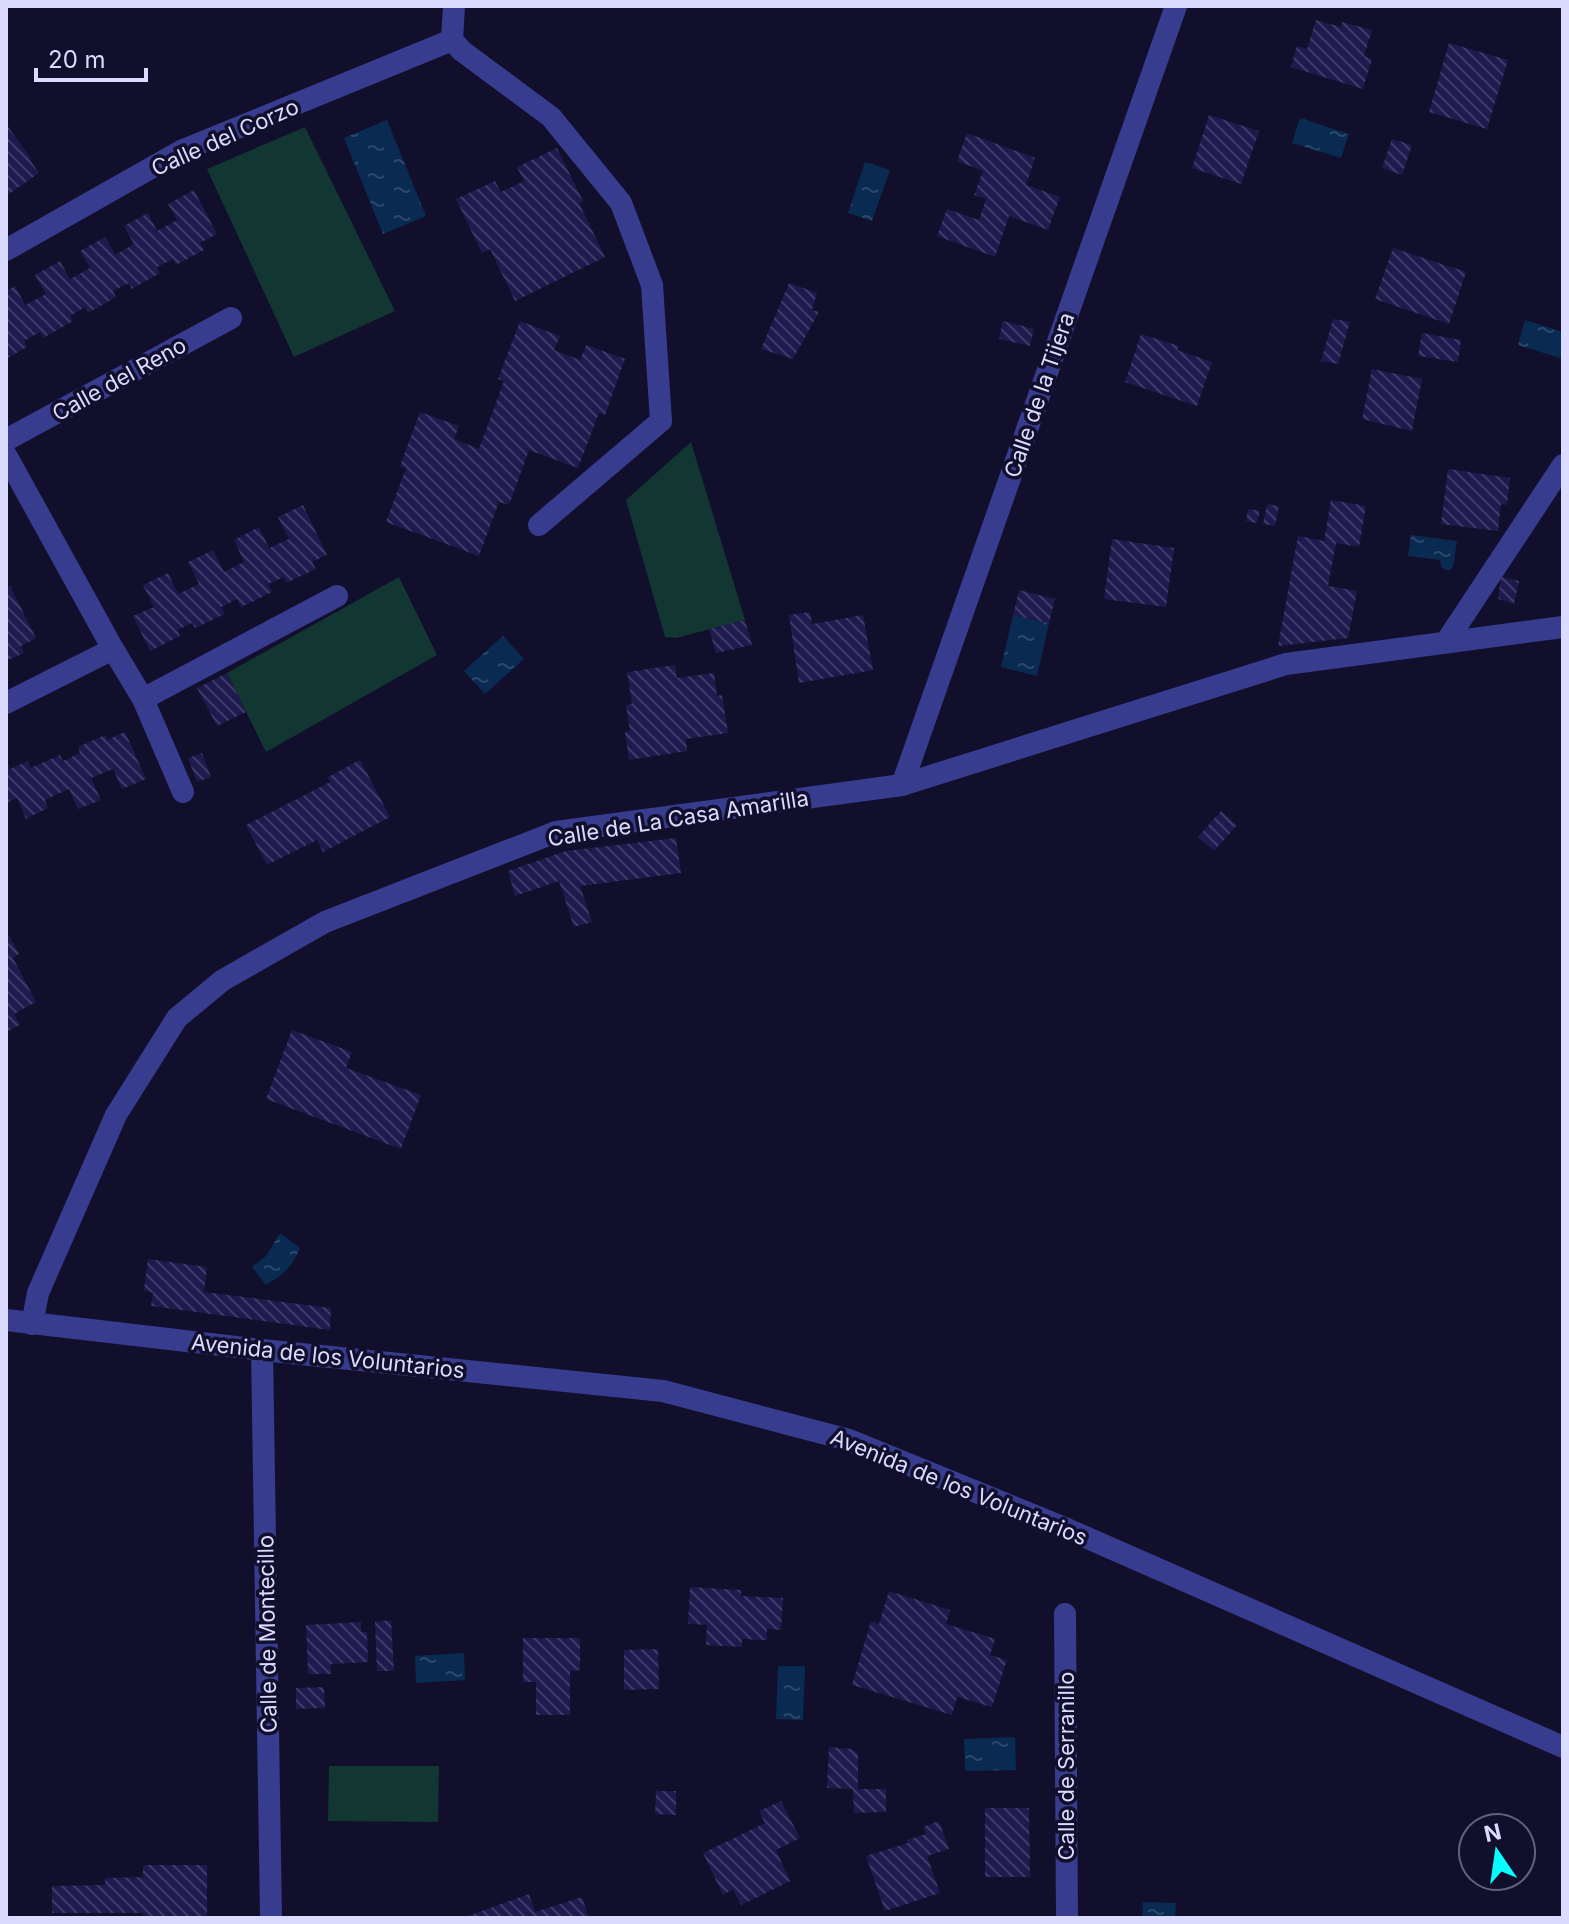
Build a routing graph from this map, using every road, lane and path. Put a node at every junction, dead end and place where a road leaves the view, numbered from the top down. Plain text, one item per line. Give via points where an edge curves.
1 (454, 6) edge
2 (1176, 6) edge
3 (452, 40) junction
4 (6, 250) edge
5 (231, 318) dead end
6 (6, 440) edge
7 (6, 455) edge
8 (1563, 465) edge
9 (539, 525) dead end
10 (337, 596) dead end
11 (1563, 627) edge
12 (1446, 642) junction
13 (113, 649) junction
14 (143, 699) junction
15 (6, 703) edge
16 (902, 785) junction
17 (183, 792) dead end
18 (6, 1323) edge
19 (32, 1324) junction
20 (262, 1350) junction
21 (1065, 1614) dead end
22 (1563, 1747) edge
23 (271, 1918) edge
24 (1067, 1918) edge

1 - 3 street
2 - 16 street, Calle de la Tijera
3 - 4 street, Calle del Corzo via 181,151
3 - 9 street via 551,117 621,203 652,285 661,421
5 - 6 street, Calle del Reno
7 - 13 street
8 - 12 street
10 - 14 street
11 - 12 street, Calle de La Casa Amarilla
12 - 16 street, Calle de La Casa Amarilla via 1286,664
13 - 14 street
13 - 15 street
14 - 17 street
16 - 19 street, Calle de La Casa Amarilla via 556,832 325,922 223,980 177,1018 116,1115 38,1293
18 - 19 street, Avenida de los Voluntarios
19 - 20 street, Avenida de los Voluntarios
20 - 22 street, Avenida de los Voluntarios via 663,1391 849,1440 1067,1529
20 - 23 street, Calle de Montecillo
21 - 24 street, Calle de Serranillo

